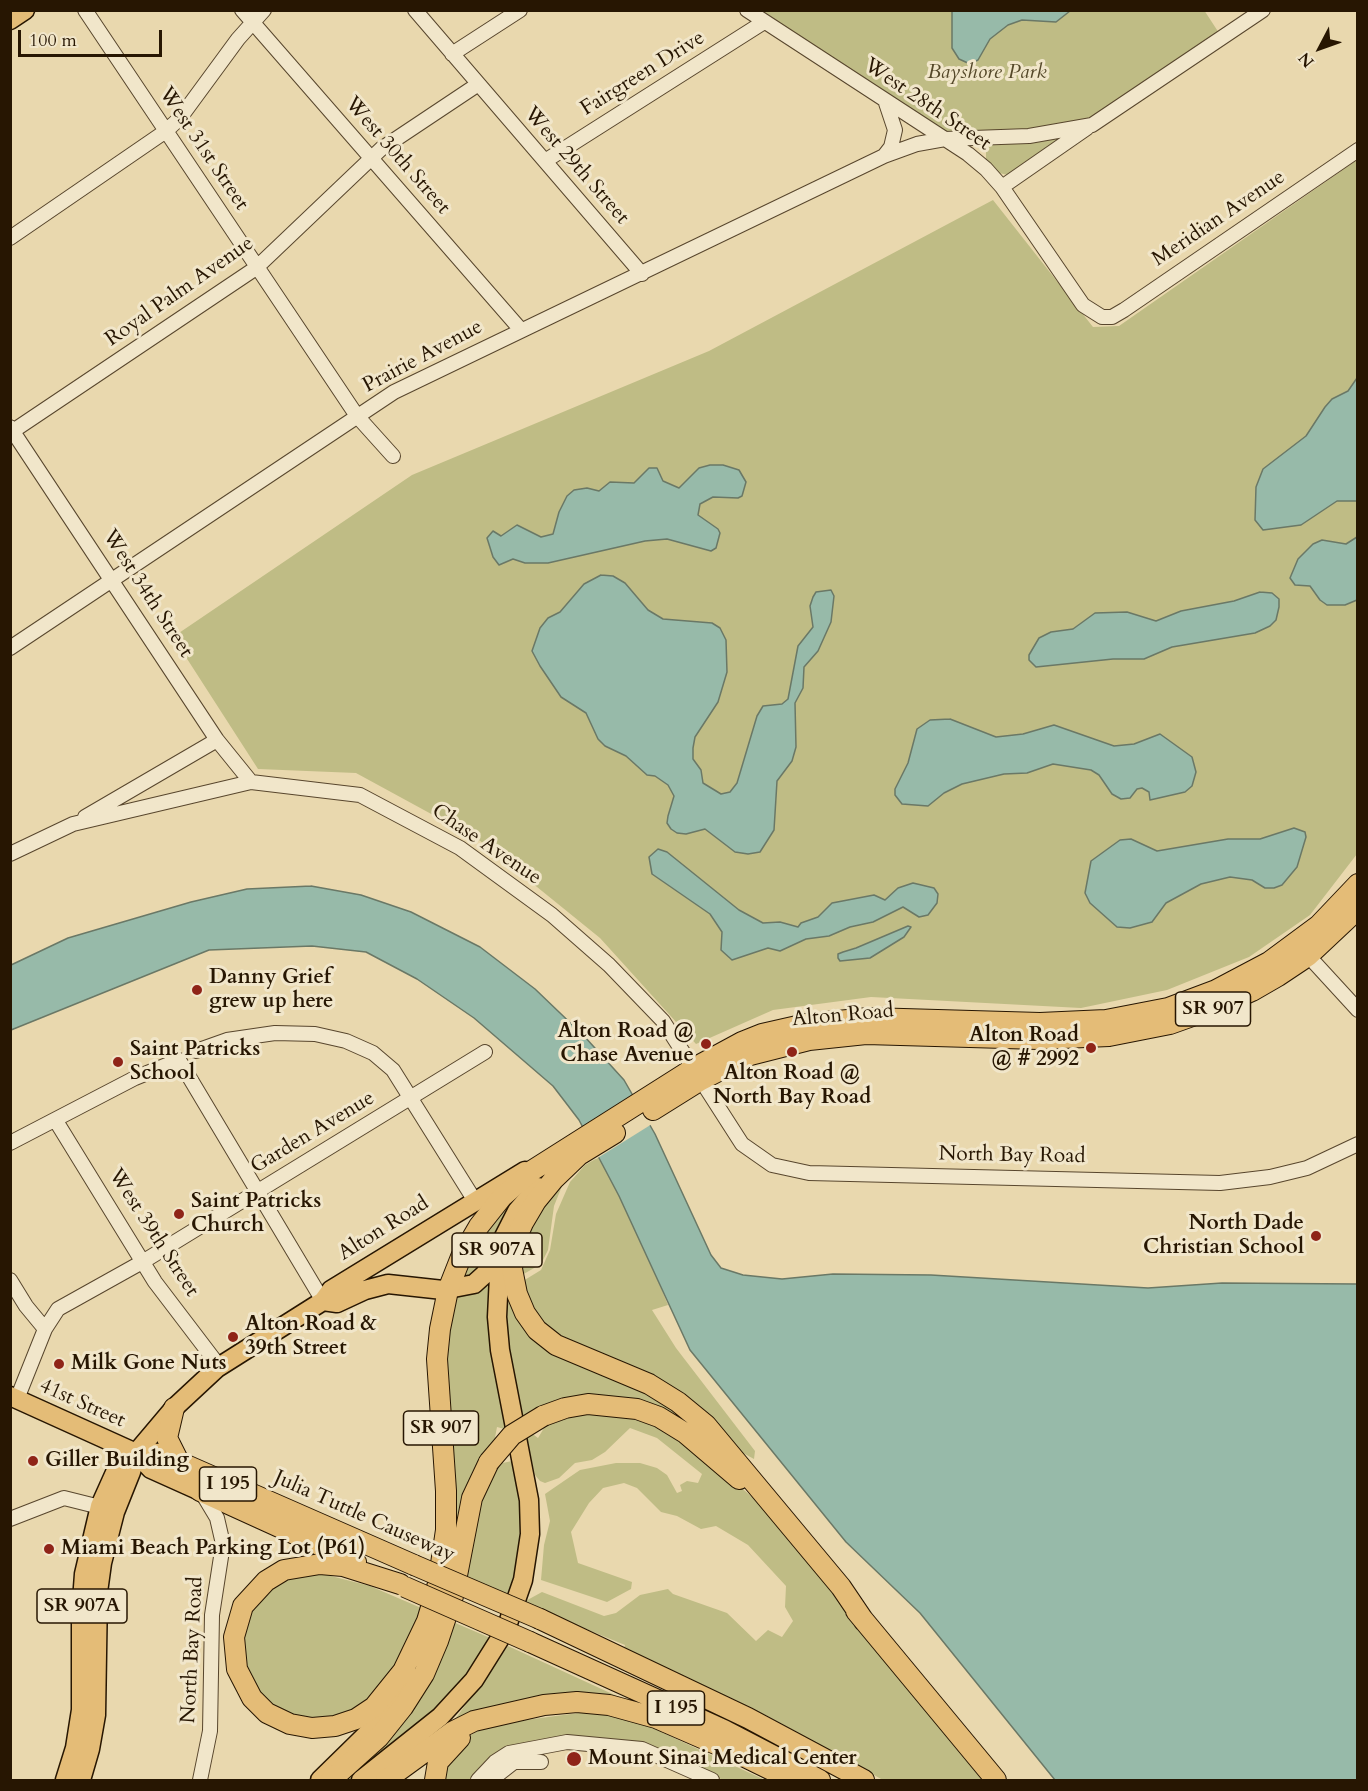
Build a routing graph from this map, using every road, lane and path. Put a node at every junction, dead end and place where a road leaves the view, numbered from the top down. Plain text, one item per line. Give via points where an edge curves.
1 (25, 10) edge
2 (84, 10) edge
3 (242, 10) edge
4 (264, 10) edge
5 (415, 10) edge
6 (520, 10) edge
7 (747, 10) edge
8 (1263, 10) edge
9 (10, 20) edge
10 (252, 22) junction
11 (764, 22) junction
12 (452, 54) junction
13 (477, 85) junction
14 (885, 101) junction
15 (1092, 125) junction
16 (166, 131) junction
17 (988, 138) junction
18 (945, 139) junction
19 (1358, 150) edge
20 (884, 156) junction
21 (371, 158) junction
22 (545, 161) junction
23 (986, 169) junction
24 (1002, 187) junction
25 (10, 238) edge
26 (256, 268) junction
27 (642, 274) junction
28 (1102, 317) joint
29 (521, 330) junction
30 (357, 416) junction
31 (11, 430) edge
32 (393, 456) dead end
33 (112, 580) junction
34 (10, 648) edge
35 (217, 740) junction
36 (251, 783) junction
37 (73, 824) junction
38 (10, 854) edge
39 (1358, 884) edge
40 (1358, 909) edge
41 (1303, 949) junction
42 (1358, 1010) edge
43 (196, 1051) dead end
44 (486, 1052) dead end
45 (698, 1074) junction
46 (412, 1098) junction
47 (56, 1121) junction
48 (10, 1143) edge
49 (1358, 1144) edge
50 (576, 1149) junction
51 (542, 1162) junction
52 (256, 1192) junction
53 (534, 1192) junction
54 (474, 1201) junction
55 (144, 1261) junction
56 (10, 1280) edge
57 (448, 1290) junction
58 (323, 1301) junction
59 (45, 1329) junction
60 (219, 1366) junction
61 (14, 1397) edge
62 (174, 1408) junction
63 (136, 1453) junction
64 (179, 1462) junction
65 (200, 1491) junction
66 (108, 1509) junction
67 (10, 1519) edge
68 (402, 1585) junction
69 (864, 1620) junction
70 (424, 1630) junction
71 (497, 1716) junction
72 (541, 1762) dead end
73 (69, 1779) edge
74 (200, 1780) edge
75 (320, 1780) edge
76 (331, 1780) edge
77 (361, 1780) edge
78 (386, 1780) edge
79 (435, 1780) edge
80 (478, 1780) edge
81 (491, 1780) edge
82 (712, 1780) edge
83 (792, 1780) edge
84 (820, 1780) edge
85 (864, 1780) edge
86 (996, 1780) edge

1 - 9 main road
2 - 16 street, West 31st Street
3 - 10 street, West 30th Street
4 - 10 street
5 - 12 street, West 29th Street
6 - 12 street
7 - 11 street, West 28th Street
8 - 15 street, Prairie Avenue
10 - 16 street
10 - 21 street, West 30th Street
11 - 14 street, West 28th Street
11 - 22 street, Fairgreen Drive
12 - 13 street, West 29th Street
13 - 21 street, Royal Palm Avenue
13 - 22 street, West 29th Street
14 - 18 street, West 28th Street
14 - 20 street via 896,129
15 - 17 street, Prairie Avenue via 1029,136
15 - 24 street, Prairie Avenue
16 - 25 street
16 - 26 street, West 31st Street
17 - 18 street, Prairie Avenue
17 - 23 street via 982,159
18 - 20 street, Prairie Avenue
18 - 23 street, West 28th Street
19 - 28 street, Meridian Avenue via 1124,310
20 - 27 street, Prairie Avenue
21 - 26 street, Royal Palm Avenue
21 - 29 street, West 30th Street
22 - 27 street, West 29th Street
23 - 24 street, West 28th Street
24 - 28 street, West 28th Street via 1083,305
26 - 30 street, West 31st Street
26 - 31 street, Royal Palm Avenue
27 - 29 street, Prairie Avenue
29 - 30 street, Prairie Avenue via 394,392
30 - 32 street, West 31st Street
30 - 33 street, Prairie Avenue
31 - 33 street, West 34th Street
33 - 34 street, Prairie Avenue
33 - 35 street, West 34th Street
35 - 36 street, West 34th Street
35 - 37 street, Chase Avenue
36 - 37 street, Chase Avenue
36 - 45 street, Chase Avenue via 360,795 460,848 552,915 609,965 663,1022
37 - 38 street, Chase Avenue
39 - 41 highway, Alton Road / SR 907
40 - 41 highway, Alton Road / SR 907
41 - 42 street
41 - 45 highway, Alton Road / SR 907 via 1252,991 1212,1010 1138,1031 1039,1039 866,1034 809,1040
43 - 46 street via 227,1040 275,1033 315,1034 373,1053 393,1070
44 - 46 street, Garden Avenue
45 - 49 street, North Bay Road via 742,1144 772,1165 809,1173 1220,1183 1270,1177 1307,1167
45 - 50 highway, Alton Road / SR 907
46 - 52 street, Garden Avenue
46 - 54 street
47 - 48 street
47 - 52 street via 179,1059
47 - 55 street, West 39th Street
50 - 51 highway, Alton Road / SR 907
50 - 53 main road, Alton Road / SR 907
50 - 69 highway via 541,1194 515,1241 513,1277 528,1318 556,1345 650,1384 706,1425
51 - 54 main road, Alton Road / SR 907A
51 - 57 highway, SR 907 via 513,1186 484,1220 460,1257
52 - 55 street, Garden Avenue
52 - 58 street
53 - 57 main road, Alton Road / SR 907A via 514,1215 483,1277 471,1286
53 - 77 main road, SR 907 via 506,1249 497,1302 500,1350 530,1500 523,1580 506,1629 474,1680 440,1717
54 - 58 main road, Alton Road / SR 907A via 331,1290
55 - 59 street, Garden Avenue via 58,1309
55 - 60 street, West 39th Street via 155,1282
56 - 59 street
57 - 58 main road, Alton Road / SR 907A via 388,1284 337,1303
57 - 70 highway, SR 907 via 437,1359 446,1530 438,1584
58 - 60 main road, Alton Road / SR 907A
59 - 61 street, Garden Avenue
60 - 62 main road, Alton Road / SR 907A
61 - 63 main road, 41st Street
62 - 63 main road, Alton Road / SR 907A
62 - 64 highway via 167,1438
63 - 64 highway, Julia Tuttle Causeway / I 195 via 161,1454
63 - 65 main road, Julia Tuttle Causeway / I 195 via 151,1469
63 - 66 main road, Alton Road / SR 907A via 118,1466
64 - 85 highway, Julia Tuttle Causeway / I 195, bridge via 540,1619 748,1718
65 - 68 highway, Julia Tuttle Causeway / I 195
65 - 74 street, North Bay Road via 217,1518 223,1544 212,1615 210,1731
66 - 67 street via 64,1498
66 - 73 main road, Alton Road / SR 907A via 98,1592 95,1724
68 - 70 highway via 343,1566 320,1564 284,1570 266,1581 243,1606 234,1637 237,1669 246,1689 267,1713 290,1724 322,1728 346,1723 374,1707 389,1691
68 - 84 highway, Julia Tuttle Causeway / I 195, bridge via 724,1730
69 - 76 highway, bridge via 739,1479 670,1424 637,1409 599,1403 565,1408 543,1416 512,1436 489,1462 472,1498 453,1596 424,1674 379,1737
69 - 86 highway
70 - 75 main road, SR 907 via 417,1656 386,1711 360,1743
71 - 78 highway via 452,1732
71 - 79 highway via 467,1732 447,1749 438,1762
71 - 83 highway via 560,1703 624,1708 695,1734
72 - 81 street via 514,1762
80 - 82 street via 509,1753 575,1742 642,1749

